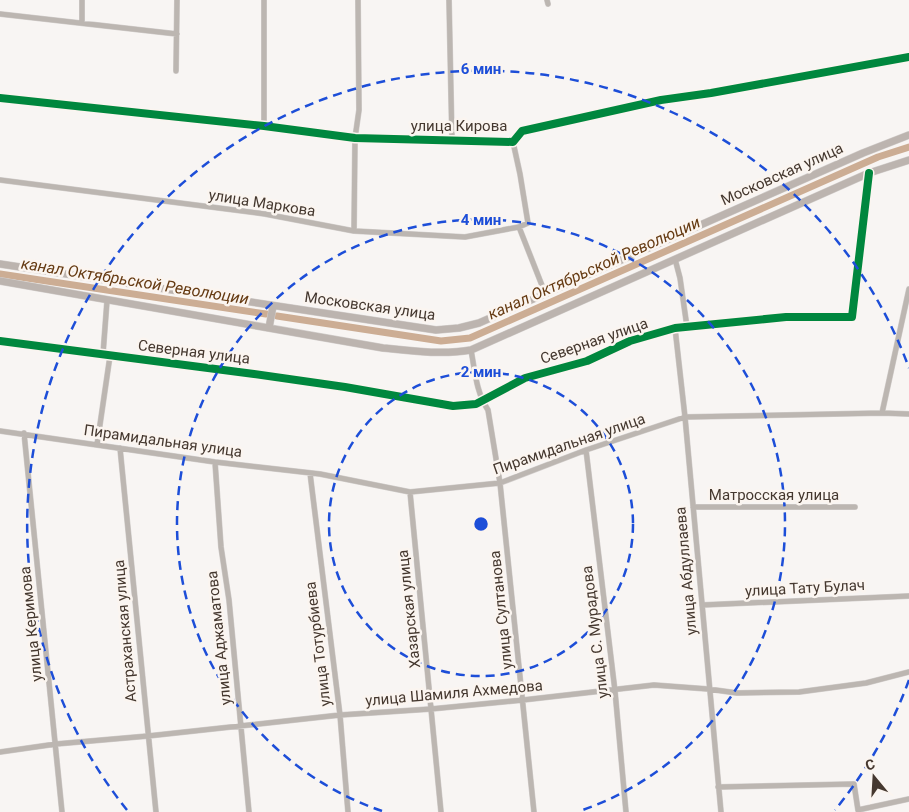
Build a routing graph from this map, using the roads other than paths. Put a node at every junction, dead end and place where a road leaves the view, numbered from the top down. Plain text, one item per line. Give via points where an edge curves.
1 (82, 0) edge
2 (177, 0) edge
3 (264, 0) edge
4 (358, 0) edge
5 (450, 0) edge
6 (0, 14) edge
7 (82, 23) junction
8 (177, 34) junction
9 (909, 57) edge
10 (176, 72) dead end
11 (0, 98) edge
12 (264, 126) junction
13 (909, 136) edge
14 (355, 138) junction
15 (452, 141) junction
16 (513, 142) junction
17 (909, 160) edge
18 (869, 173) junction
19 (0, 180) edge
20 (519, 227) junction
21 (354, 231) junction
22 (675, 259) junction
23 (0, 264) edge
24 (0, 281) edge
25 (909, 288) edge
26 (545, 293) junction
27 (107, 301) junction
28 (273, 306) junction
29 (687, 327) junction
30 (269, 328) junction
31 (675, 328) junction
32 (0, 340) edge
33 (471, 350) junction
34 (103, 354) junction
35 (110, 356) junction
36 (482, 400) junction
37 (882, 413) junction
38 (909, 414) edge
39 (685, 417) junction
40 (0, 431) edge
41 (24, 433) junction
42 (97, 445) junction
43 (120, 448) junction
44 (586, 450) junction
45 (214, 462) junction
46 (310, 473) junction
47 (500, 483) junction
48 (410, 492) junction
49 (693, 507) junction
50 (855, 507) dead end
51 (909, 596) edge
52 (702, 605) junction
53 (909, 672) edge
54 (708, 689) junction
55 (615, 691) junction
56 (524, 700) junction
57 (431, 709) junction
58 (340, 716) junction
59 (240, 726) junction
60 (148, 736) junction
61 (56, 744) junction
62 (0, 752) edge
63 (718, 787) junction
64 (909, 799) edge
65 (62, 812) edge
66 (156, 812) edge
67 (249, 812) edge
68 (348, 812) edge
69 (441, 812) edge
70 (534, 812) edge
71 (626, 812) edge
72 (721, 812) edge

1 - 7 street
2 - 8 street
3 - 12 street
4 - 14 street via 359,110
5 - 15 street
6 - 7 street
7 - 8 street
8 - 10 street
9 - 16 street, улица Кирова via 652,102 522,131
11 - 12 street, улица Кирова
12 - 14 street, улица Кирова
13 - 26 main road, Московская улица via 863,152
14 - 15 street, улица Кирова
14 - 21 street
15 - 16 street, улица Кирова
16 - 20 street via 528,223
17 - 18 main road
18 - 22 main road
18 - 29 street, Северная улица via 852,317 786,317
19 - 21 street, улица Маркова via 264,214
20 - 21 street, улица Маркова via 465,237
20 - 26 street
22 - 29 street
22 - 33 main road
23 - 28 main road, Московская улица
24 - 27 main road
25 - 37 street
26 - 28 main road, Московская улица via 479,322 448,330
27 - 30 main road
27 - 34 street
28 - 30 main road
29 - 31 street, Северная улица
30 - 33 main road via 382,348 426,352
31 - 36 street, Северная улица via 630,342 587,361 525,378
31 - 39 street, улица Абдуллаева
32 - 34 street, Северная улица
33 - 36 street, улица Султанова
34 - 35 street, Северная улица
35 - 36 street, Северная улица via 336,386 454,406 476,404
35 - 42 street
36 - 47 street, улица Султанова via 488,410
37 - 38 street, Пирамидальная улица
37 - 39 street, Пирамидальная улица
39 - 44 street, Пирамидальная улица
39 - 49 street, улица Абдуллаева
40 - 41 street, Пирамидальная улица
41 - 42 street, Пирамидальная улица
41 - 61 street, улица Керимова
42 - 43 street, Пирамидальная улица
43 - 45 street, Пирамидальная улица
43 - 60 street, Астраханская улица
44 - 47 street, Пирамидальная улица
44 - 55 street, улица С. Мурадова
45 - 46 street, Пирамидальная улица
45 - 59 street, улица Аджаматова
46 - 48 street, Пирамидальная улица
46 - 58 street, улица Тотурбиева
47 - 48 street, Пирамидальная улица
47 - 56 street, улица Султанова
48 - 57 street, Хазарская улица
49 - 50 street, Матросская улица
49 - 52 street, улица Абдуллаева
51 - 52 street, улица Тату Булач
52 - 54 street, улица Абдуллаева
53 - 54 street, улица Шамиля Ахмедова via 866,683 799,692 736,693
54 - 55 street, улица Шамиля Ахмедова via 654,685
54 - 63 street, улица Абдуллаева
55 - 56 street, улица Шамиля Ахмедова
55 - 71 street, улица С. Мурадова
56 - 57 street, улица Шамиля Ахмедова
56 - 70 street, улица Султанова
57 - 58 street, улица Шамиля Ахмедова
57 - 69 street, Хазарская улица
58 - 59 street, улица Шамиля Ахмедова
58 - 68 street, улица Тотурбиева
59 - 60 street, улица Шамиля Ахмедова
59 - 67 street, улица Аджаматова
60 - 61 street, улица Шамиля Ахмедова
60 - 66 street, Астраханская улица
61 - 62 street, улица Шамиля Ахмедова
61 - 65 street, улица Керимова
63 - 64 street via 854,784 858,810
63 - 72 street, улица Абдуллаева

